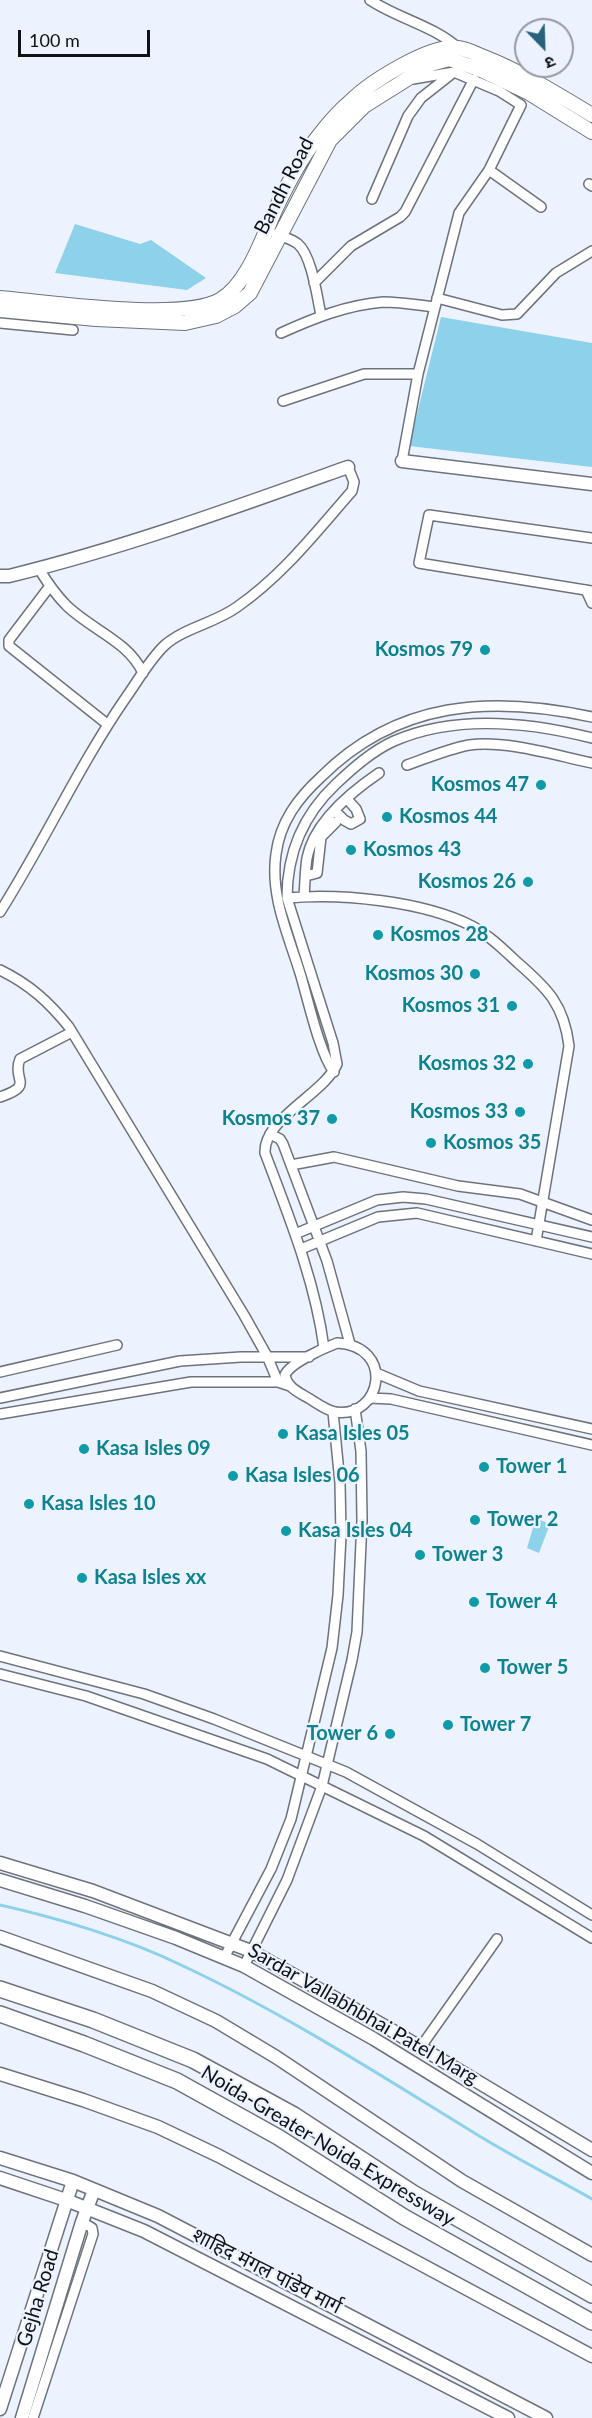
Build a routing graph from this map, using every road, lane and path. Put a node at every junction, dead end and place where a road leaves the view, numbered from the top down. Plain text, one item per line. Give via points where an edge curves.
1 (370, 0) edge
2 (458, 48) junction
3 (454, 72) junction
4 (474, 79) junction
5 (401, 81) junction
6 (592, 115) edge
7 (592, 132) edge
8 (489, 170) junction
9 (372, 199) dead end
10 (541, 207) dead end
11 (266, 230) junction
12 (280, 236) junction
13 (592, 251) edge
14 (314, 283) junction
15 (0, 298) edge
16 (436, 303) junction
17 (0, 310) edge
18 (321, 315) junction
19 (0, 322) edge
20 (73, 330) dead end
21 (281, 333) dead end
22 (418, 374) junction
23 (284, 402) dead end
24 (402, 461) joint
25 (348, 467) joint
26 (592, 484) edge
27 (592, 538) edge
28 (39, 569) junction
29 (0, 576) edge
30 (50, 586) junction
31 (589, 590) edge
32 (592, 603) edge
33 (143, 673) junction
34 (499, 706) junction
35 (592, 717) edge
36 (493, 723) junction
37 (107, 724) junction
38 (592, 738) edge
39 (592, 763) edge
40 (407, 765) dead end
41 (379, 773) dead end
42 (347, 799) junction
43 (335, 811) junction
44 (336, 822) dead end
45 (306, 876) junction
46 (304, 896) junction
47 (287, 898) junction
48 (0, 912) edge
49 (0, 970) edge
50 (72, 1032) junction
51 (334, 1072) junction
52 (0, 1097) edge
53 (270, 1134) junction
54 (291, 1165) junction
55 (543, 1203) junction
56 (561, 1210) junction
57 (592, 1220) edge
58 (539, 1225) junction
59 (314, 1226) junction
60 (556, 1229) junction
61 (295, 1234) junction
62 (592, 1237) edge
63 (320, 1241) junction
64 (536, 1241) junction
65 (301, 1248) junction
66 (592, 1254) edge
67 (350, 1344) junction
68 (117, 1345) dead end
69 (324, 1348) junction
70 (267, 1356) junction
71 (309, 1357) junction
72 (0, 1372) edge
73 (376, 1373) junction
74 (278, 1382) junction
75 (290, 1386) junction
76 (0, 1398) edge
77 (370, 1398) junction
78 (356, 1409) junction
79 (333, 1412) junction
80 (0, 1414) edge
81 (592, 1429) edge
82 (592, 1445) edge
83 (0, 1656) edge
84 (0, 1674) edge
85 (160, 1700) junction
86 (150, 1719) junction
87 (307, 1756) junction
88 (327, 1765) junction
89 (301, 1776) junction
90 (322, 1786) junction
91 (0, 1863) edge
92 (0, 1880) edge
93 (592, 1915) edge
94 (0, 1937) edge
95 (592, 1938) edge
96 (498, 1939) dead end
97 (232, 1943) junction
98 (251, 1951) junction
99 (224, 1958) junction
100 (244, 1966) junction
101 (0, 1989) edge
102 (0, 2014) edge
103 (420, 2048) junction
104 (0, 2074) edge
105 (592, 2150) edge
106 (0, 2158) edge
107 (592, 2173) edge
108 (0, 2178) edge
109 (73, 2181) junction
110 (93, 2190) junction
111 (66, 2200) junction
112 (86, 2209) junction
113 (592, 2255) edge
114 (592, 2295) edge
115 (592, 2322) edge
116 (592, 2356) edge
117 (33, 2401) junction
118 (0, 2409) edge
119 (22, 2418) edge
120 (33, 2418) edge
121 (508, 2418) edge
122 (546, 2418) edge

1 - 2 street via 442,35
2 - 6 main road via 534,80
2 - 11 main road, Bandh Road via 447,47 408,62 352,100 316,139
3 - 4 street
3 - 5 street
3 - 9 street via 421,98 408,116
4 - 8 street via 521,105
4 - 14 street via 405,212 351,246
5 - 7 main road, Bandh Road via 431,64 448,59 460,62 529,93
5 - 12 main road, Bandh Road via 364,106 330,140
8 - 10 street
8 - 16 street via 459,213
11 - 12 street
11 - 15 main road, Bandh Road via 242,280 222,299 202,307 135,310
12 - 14 street via 301,247
12 - 17 main road, Bandh Road via 250,293 216,316 185,323
13 - 16 street via 556,273 517,314 502,315
14 - 18 street
16 - 18 street via 364,304
16 - 22 street
18 - 21 street
19 - 20 street
22 - 23 street via 364,374
22 - 24 street
24 - 26 street
25 - 28 street
25 - 33 street via 354,482 352,491 309,543 237,607 217,621 165,645
27 - 31 street via 429,515 419,563
28 - 29 street
28 - 30 street
30 - 33 street via 75,613 134,655
30 - 37 street via 9,640 9,646
31 - 32 street
33 - 37 street
34 - 35 street
34 - 36 street
34 - 51 street via 427,713 394,725 337,760 290,812 276,854 276,891 316,1027
36 - 38 street
36 - 47 street via 424,730 393,741 349,771 307,818 287,875
37 - 48 street
39 - 40 street via 481,744
41 - 42 street
42 - 43 street
42 - 43 street via 360,819 347,823
43 - 45 street via 317,832 307,858
44 - 45 street via 321,837 317,873
45 - 46 street
46 - 47 street
46 - 55 street via 368,899 448,915 491,939 556,1000 567,1025 569,1046
47 - 51 street via 333,1042 337,1060
49 - 50 street via 23,981 49,1003
50 - 52 street via 20,1059 19,1088
50 - 70 street
51 - 53 street
53 - 54 street via 280,1139
53 - 61 street via 264,1145 265,1153
54 - 55 street via 334,1157 458,1186 520,1194
54 - 59 street
55 - 56 street
55 - 58 street
56 - 57 street
56 - 60 street
58 - 59 street via 403,1197 377,1200
58 - 60 street
58 - 64 street
59 - 61 street
59 - 63 street
60 - 62 street
61 - 65 street
63 - 64 street via 378,1217 417,1213
63 - 65 street
63 - 67 street
64 - 66 street
65 - 69 street
67 - 69 street
67 - 73 street via 372,1360
68 - 72 street
69 - 71 street
70 - 71 street
70 - 74 street
70 - 76 street via 180,1361
71 - 75 street via 286,1371
73 - 77 street
73 - 81 street via 419,1390
74 - 75 street
74 - 80 street via 191,1382
75 - 79 street
77 - 78 street
77 - 82 street via 392,1399
78 - 79 street
78 - 88 street via 362,1479 357,1632
79 - 87 street via 340,1493 338,1595 332,1648
83 - 85 street
84 - 86 street via 86,1696
85 - 86 street
85 - 87 street
86 - 89 street
87 - 88 street
87 - 89 street
88 - 90 street
88 - 93 street via 477,1844
89 - 90 street
89 - 97 street via 291,1819 271,1869
90 - 95 street via 424,1836
90 - 98 street via 287,1880
91 - 97 street, Sardar Vallabhbhai Patel Marg via 93,1890
92 - 99 street, Sardar Vallabhbhai Patel Marg via 85,1906
94 - 113 street via 152,1991 216,2021 462,2181
96 - 103 street
97 - 98 street, Sardar Vallabhbhai Patel Marg
97 - 99 street
98 - 100 street
98 - 103 street, Sardar Vallabhbhai Patel Marg
99 - 100 street, Sardar Vallabhbhai Patel Marg
100 - 107 street, Sardar Vallabhbhai Patel Marg via 374,2039
101 - 114 highway, Noida-Greater Noida Expressway via 93,2020 193,2060 294,2115 413,2193
102 - 115 highway, Noida-Greater Noida Expressway via 177,2081 278,2137 404,2217
103 - 105 street, Sardar Vallabhbhai Patel Marg
104 - 116 street via 158,2127 219,2156
106 - 109 street
108 - 111 street, शाहिद मंगल पांडेय मार्ग
109 - 110 street
109 - 111 street, Gejha Road
110 - 112 street, Gejha Road
110 - 122 street via 158,2216
111 - 112 street, शाहिद मंगल पांडेय मार्ग
111 - 118 street, Gejha Road
112 - 117 street, Gejha Road
112 - 121 street, शाहिद मंगल पांडेय मार्ग via 144,2230
117 - 119 street, Gejha Road
117 - 120 street

